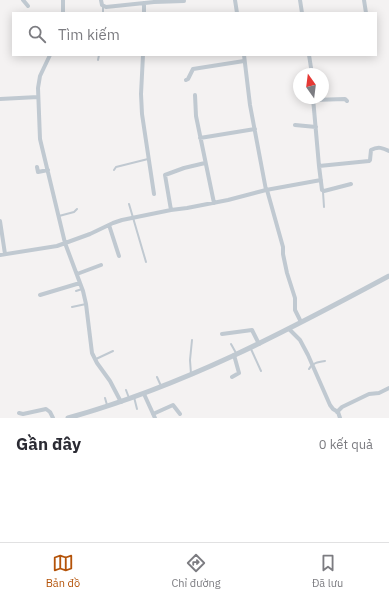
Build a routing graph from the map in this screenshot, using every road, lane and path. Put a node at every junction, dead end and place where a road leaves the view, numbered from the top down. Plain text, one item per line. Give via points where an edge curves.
1 (23, 0) edge
2 (63, 0) edge
3 (101, 0) edge
4 (235, 0) edge
5 (300, 0) edge
6 (364, 0) edge
7 (184, 1) dead end
8 (144, 3) junction
9 (28, 6) dead end
10 (103, 7) junction
11 (63, 12) edge
12 (103, 12) edge
13 (144, 12) edge
14 (237, 12) edge
15 (302, 12) edge
16 (366, 12) edge
17 (50, 56) edge
18 (99, 56) edge
19 (143, 56) edge
20 (244, 56) edge
21 (309, 56) edge
22 (98, 60) dead end
23 (244, 61) junction
24 (311, 68) edge
25 (186, 80) dead end
26 (195, 96) dead end
27 (37, 97) junction
28 (0, 99) edge
29 (329, 99) edge
30 (347, 101) dead end
31 (314, 104) edge
32 (295, 126) dead end
33 (316, 127) junction
34 (255, 129) junction
35 (200, 138) junction
36 (389, 151) edge
37 (148, 159) junction
38 (205, 163) junction
39 (319, 166) junction
40 (37, 167) dead end
41 (114, 170) dead end
42 (46, 171) junction
43 (321, 180) junction
44 (351, 184) dead end
45 (266, 188) junction
46 (323, 190) junction
47 (154, 194) dead end
48 (213, 200) junction
49 (129, 204) dead end
50 (171, 207) junction
51 (324, 207) dead end
52 (77, 209) dead end
53 (58, 216) junction
54 (132, 217) junction
55 (0, 222) edge
56 (109, 225) junction
57 (65, 243) junction
58 (2, 254) edge
59 (120, 256) dead end
60 (146, 262) dead end
61 (101, 264) dead end
62 (77, 274) junction
63 (389, 276) edge
64 (78, 284) junction
65 (82, 289) junction
66 (76, 291) dead end
67 (40, 295) dead end
68 (85, 304) junction
69 (72, 307) dead end
70 (301, 322) junction
71 (286, 323) dead end
72 (291, 331) junction
73 (222, 334) dead end
74 (192, 340) dead end
75 (231, 344) dead end
76 (259, 344) junction
77 (250, 348) junction
78 (113, 351) dead end
79 (235, 357) junction
80 (95, 360) junction
81 (324, 361) dead end
82 (313, 364) junction
83 (308, 369) dead end
84 (261, 371) dead end
85 (191, 376) junction
86 (157, 377) dead end
87 (232, 377) dead end
88 (161, 387) junction
89 (389, 388) edge
90 (126, 390) dead end
91 (145, 397) junction
92 (105, 398) dead end
93 (132, 399) junction
94 (121, 402) junction
95 (108, 406) junction
96 (137, 409) dead end
97 (337, 412) junction
98 (19, 413) dead end
99 (180, 414) dead end
100 (154, 416) edge
101 (53, 418) edge
102 (68, 418) edge
103 (340, 418) edge

1 - 9 street
2 - 11 street
3 - 10 street
4 - 14 street
5 - 15 street
6 - 16 street
7 - 8 street
8 - 10 street
8 - 13 street
10 - 12 lane
17 - 27 street via 40,76
18 - 22 lane
19 - 37 street via 141,94
20 - 23 street
21 - 24 street
23 - 25 street via 193,70
23 - 34 street
26 - 35 street
27 - 28 street
27 - 42 street via 40,139
29 - 30 street
31 - 33 street
32 - 33 street
33 - 39 street
34 - 35 street
34 - 45 street
35 - 38 street
36 - 39 street via 382,148 371,150 369,161
37 - 41 lane via 116,167
37 - 47 street
38 - 48 street
38 - 50 street via 166,174
39 - 43 street
40 - 42 street via 38,172
42 - 53 street
43 - 45 street
43 - 46 street
44 - 46 street
45 - 48 street
45 - 70 street via 283,247 287,273 295,298 295,310
46 - 51 lane
48 - 50 street via 187,208
49 - 54 lane
50 - 54 street
52 - 53 lane
53 - 57 street
54 - 56 street
54 - 60 lane
55 - 58 street
56 - 57 street
56 - 59 street
57 - 58 street
57 - 62 street
61 - 62 street
62 - 64 street
63 - 70 street
64 - 65 street
64 - 67 street
65 - 66 lane
65 - 68 street
68 - 69 lane
68 - 80 street via 90,348
70 - 72 street
71 - 72 lane
72 - 76 street
72 - 82 street
73 - 76 street via 252,330
74 - 85 lane
75 - 79 lane
76 - 77 street
77 - 79 street
77 - 84 lane
78 - 80 lane
79 - 85 street
79 - 87 street via 240,373
80 - 94 street
81 - 82 lane
82 - 83 lane
82 - 97 street via 330,405
85 - 88 street
86 - 88 lane
88 - 91 street
89 - 97 street via 379,394 369,394
90 - 93 lane
91 - 93 street
91 - 100 street
92 - 95 lane
93 - 94 street
93 - 96 lane
94 - 95 street
95 - 102 street
97 - 103 street
98 - 101 street via 46,409
99 - 100 street via 172,405

